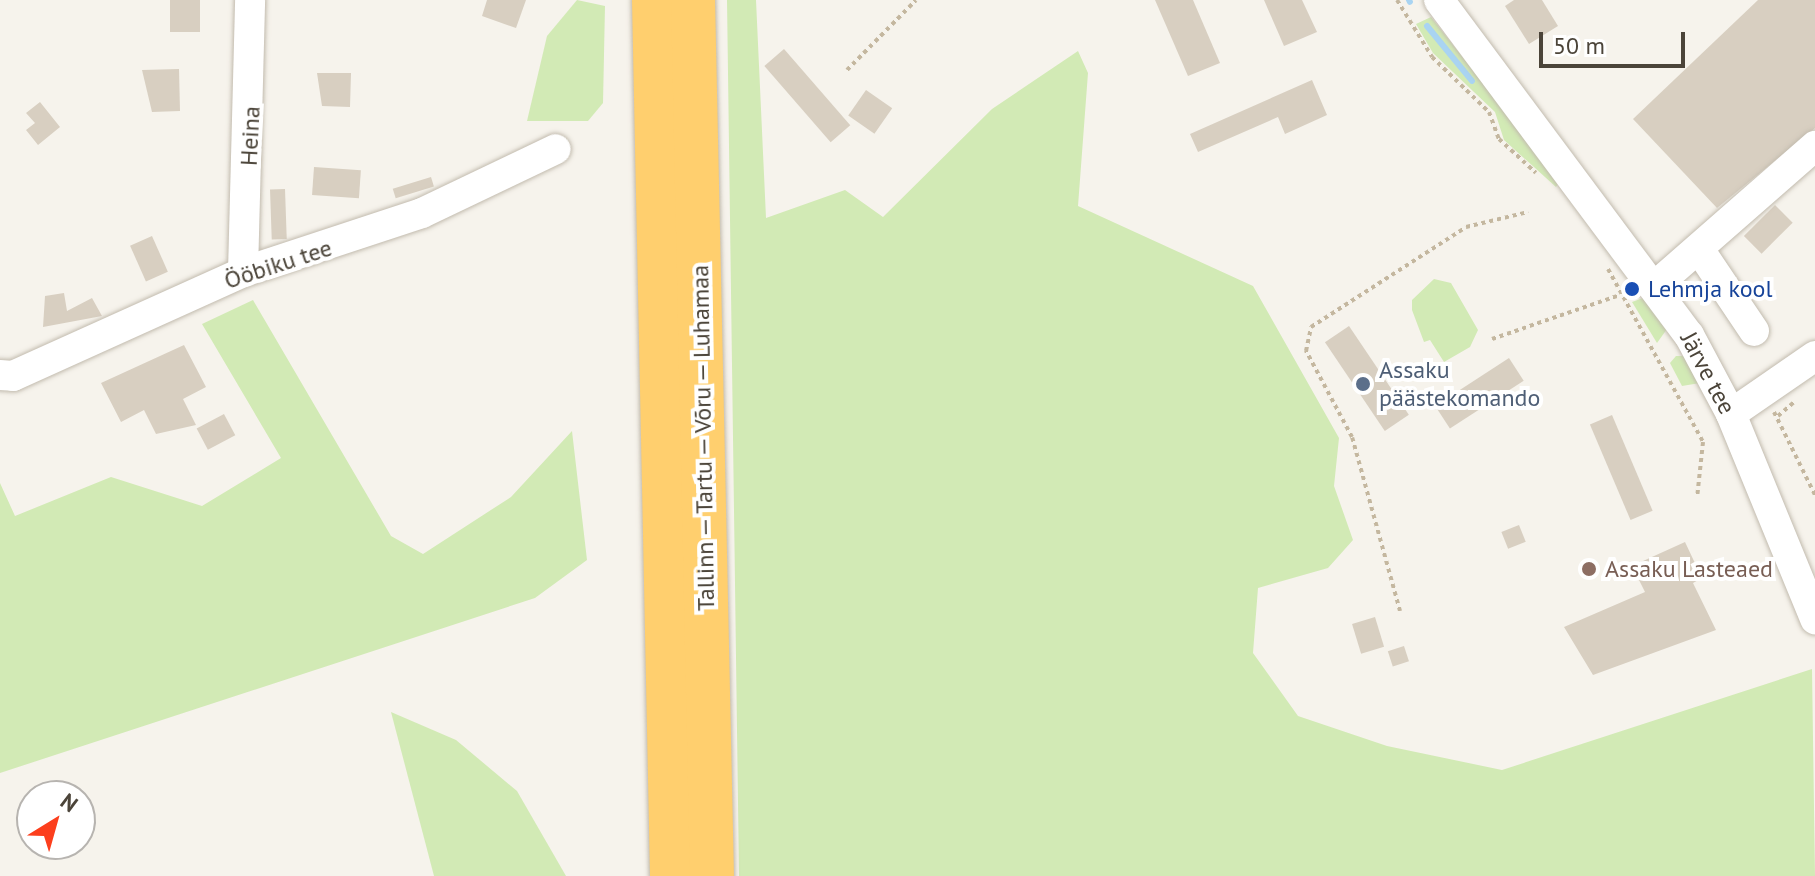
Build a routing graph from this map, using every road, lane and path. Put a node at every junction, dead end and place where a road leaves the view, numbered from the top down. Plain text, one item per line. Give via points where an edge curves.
1 (250, 0) edge
2 (654, 0) edge
3 (693, 0) edge
4 (916, 0) edge
5 (1397, 0) edge
6 (1439, 0) edge
7 (847, 70) dead end
8 (1815, 146) edge
9 (556, 149) dead end
10 (1543, 179) dead end
11 (1528, 212) dead end
12 (1701, 252) junction
13 (1603, 259) dead end
14 (243, 272) junction
15 (1655, 286) junction
16 (1620, 295) junction
17 (1754, 331) dead end
18 (1492, 339) dead end
19 (1815, 356) edge
20 (0, 375) edge
21 (1759, 399) junction
22 (1731, 414) junction
23 (1815, 495) edge
24 (1697, 498) dead end
25 (1400, 611) dead end
26 (1815, 619) edge
27 (672, 876) edge
28 (712, 876) edge

1 - 14 street, Heina
2 - 27 highway, Tallinn — Tartu — Võru — Luhamaa
3 - 28 highway, Tallinn — Tartu — Võru — Luhamaa
4 - 7 path
5 - 10 path via 1432,57
6 - 15 street, Järve tee
8 - 12 street
9 - 14 street, Ööbiku tee via 408,219
11 - 25 path via 1466,227 1311,327 1306,351 1352,437
12 - 15 street
12 - 17 street
13 - 16 path
14 - 20 street, Ööbiku tee via 13,376
15 - 22 street, Järve tee
16 - 18 path
16 - 24 path via 1703,442
19 - 21 street
21 - 22 street
21 - 23 path via 1778,416
22 - 26 street, Järve tee

